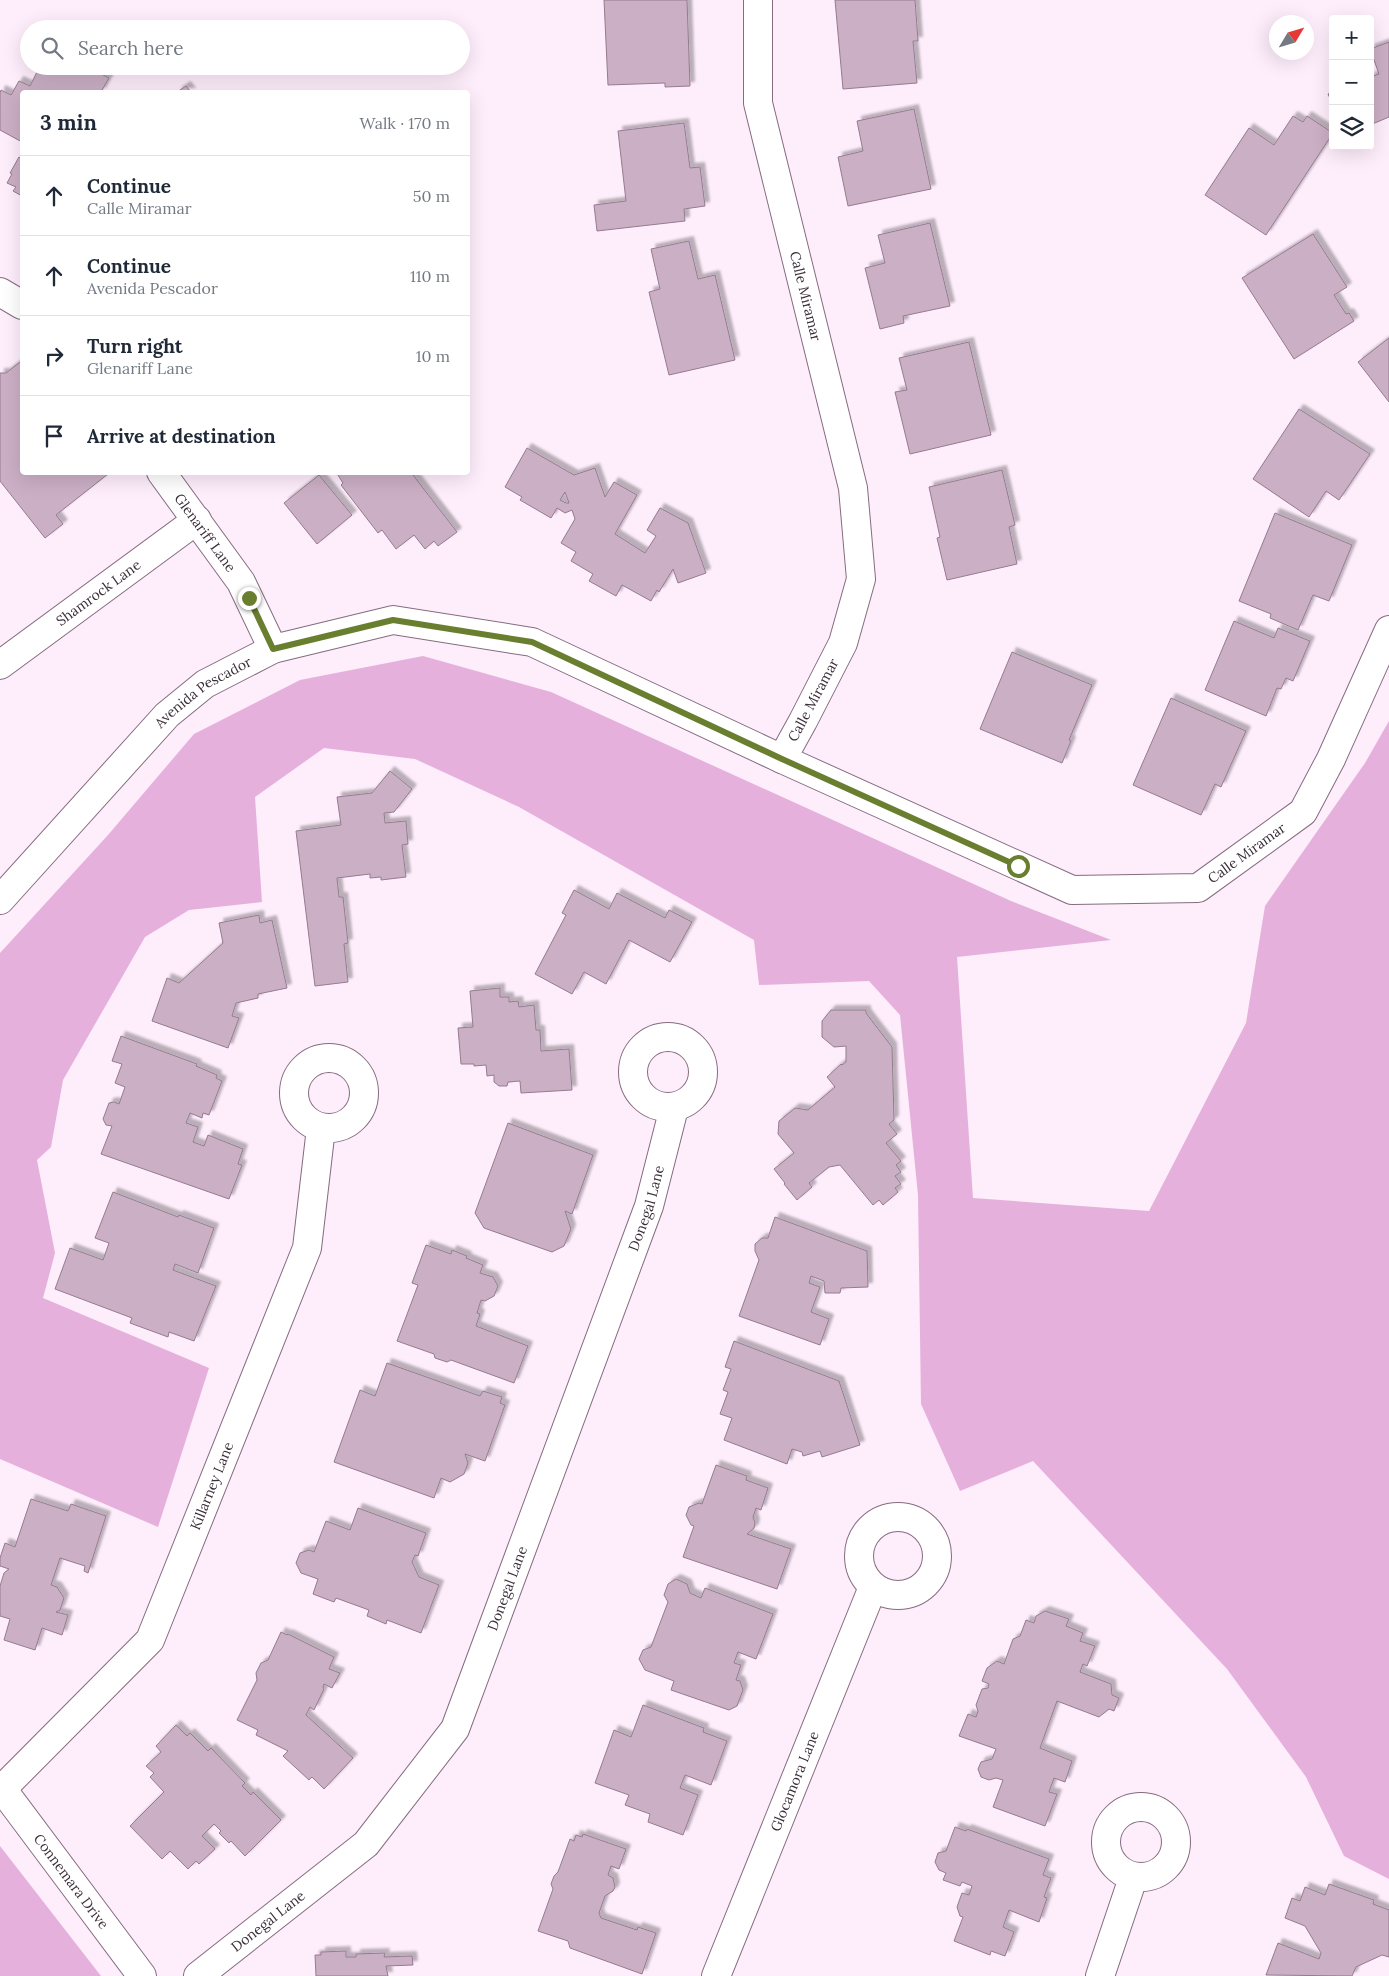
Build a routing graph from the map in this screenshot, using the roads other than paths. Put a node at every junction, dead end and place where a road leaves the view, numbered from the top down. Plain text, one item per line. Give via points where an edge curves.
1 (758, 0) edge
2 (0, 292) edge
3 (20, 304) edge
4 (163, 475) edge
5 (197, 520) junction
6 (1389, 630) edge
7 (273, 649) junction
8 (0, 665) edge
9 (782, 759) junction
10 (0, 900) edge
11 (674, 1108) dead end
12 (321, 1128) dead end
13 (874, 1587) dead end
14 (1, 1788) edge
15 (1133, 1878) dead end
16 (142, 1976) edge
17 (198, 1976) edge
18 (716, 1976) edge
19 (1100, 1976) edge

1 - 9 street, Calle Miramar via 758,103 853,488 861,580 842,643
2 - 3 street
4 - 5 street, Glenariff Lane
5 - 7 street, Glenariff Lane via 241,582
5 - 8 street, Shamrock Lane
6 - 9 street, Calle Miramar via 1331,759 1303,812 1198,888 1072,890
7 - 9 street, Avenida Pescador via 393,620 532,642
7 - 10 street, Avenida Pescador via 205,684 167,715
11 - 17 street, Donegal Lane via 649,1206 455,1729 366,1844
12 - 14 street, Killarney Lane via 307,1248 150,1640
13 - 18 street, Glocamora Lane
14 - 16 street, Connemara Drive
15 - 19 street

